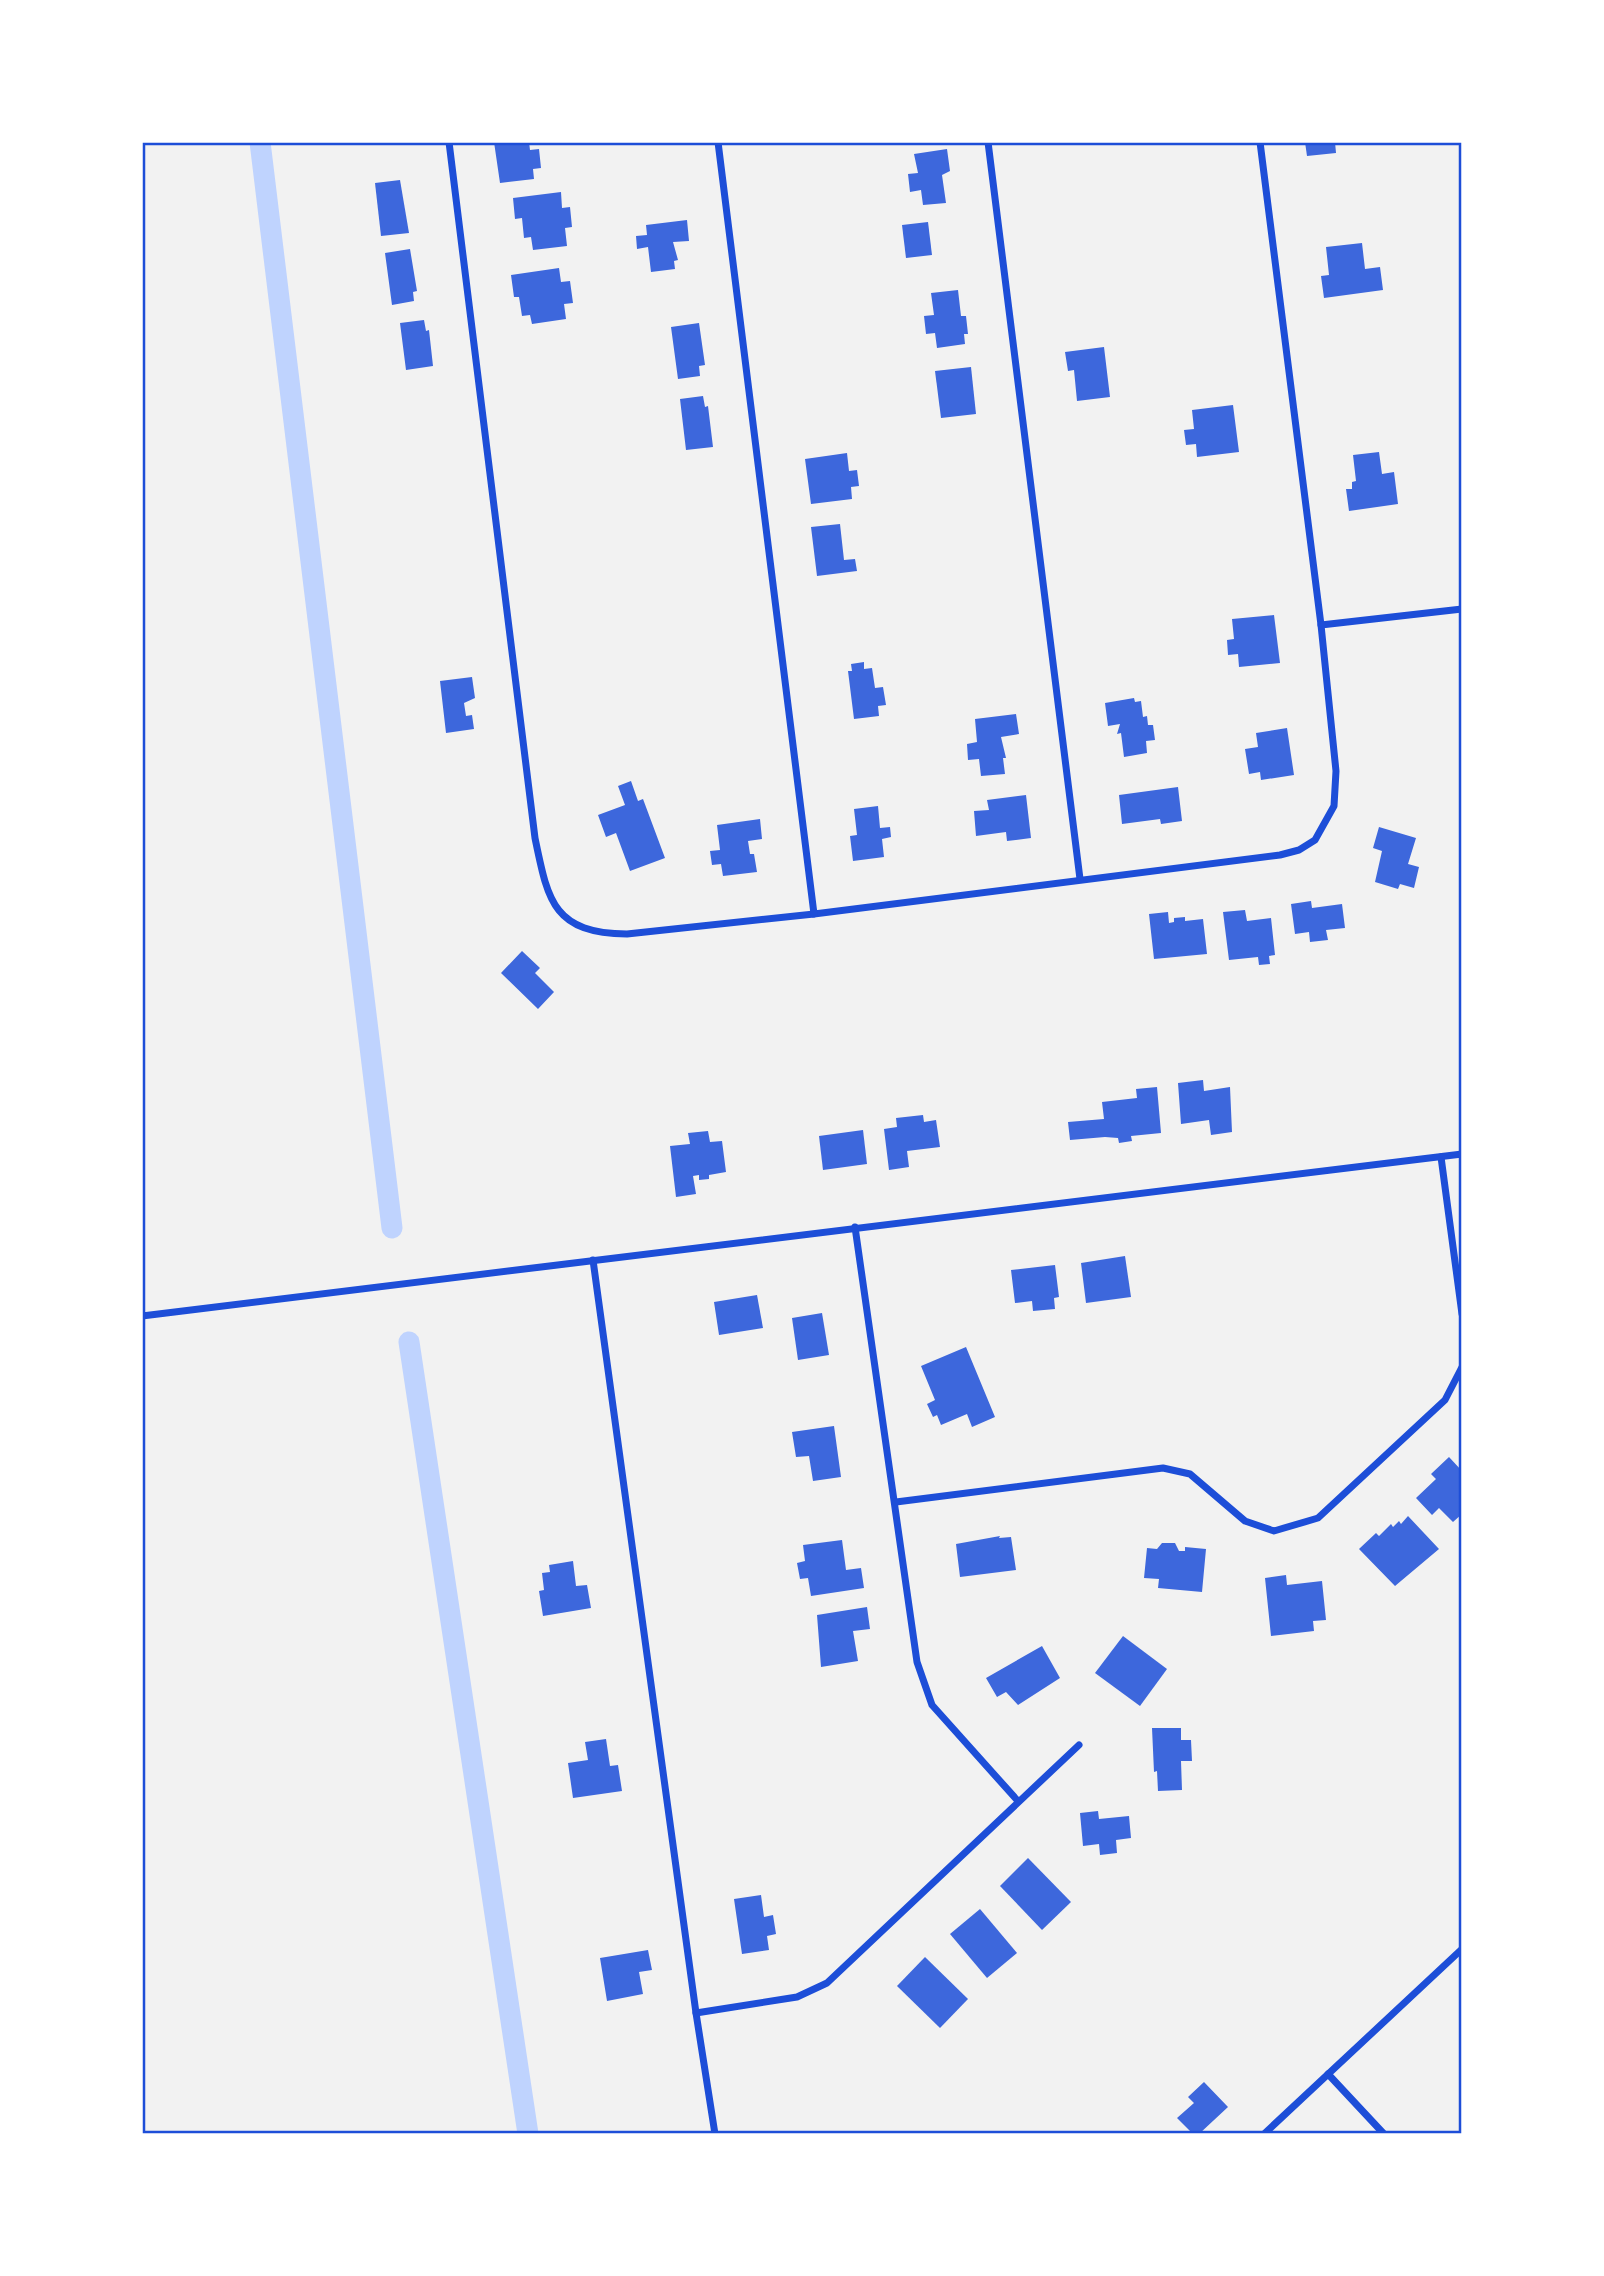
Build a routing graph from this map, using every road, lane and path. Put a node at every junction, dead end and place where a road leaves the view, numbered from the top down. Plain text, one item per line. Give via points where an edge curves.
1 (449, 142) edge
2 (718, 142) edge
3 (988, 142) edge
4 (1259, 142) edge
5 (1462, 609) edge
6 (1321, 625) junction
7 (1080, 878) junction
8 (814, 914) junction
9 (1462, 1154) edge
10 (1441, 1157) junction
11 (855, 1227) junction
12 (593, 1260) junction
13 (1462, 1314) edge
14 (142, 1316) edge
15 (1462, 1367) edge
16 (896, 1502) junction
17 (1079, 1745) dead end
18 (1017, 1800) junction
19 (1462, 1949) edge
20 (696, 2013) junction
21 (1328, 2074) junction
22 (715, 2134) edge
23 (1264, 2134) edge
24 (1384, 2134) edge

1 - 8 street via 535,838 546,891 576,925 606,934
2 - 8 street
3 - 7 street
4 - 6 street
5 - 6 street
6 - 7 street via 1336,771 1334,806 1315,839 1280,855
7 - 8 street
9 - 10 street
10 - 11 street
10 - 13 street
11 - 12 street
11 - 16 street
12 - 14 street
12 - 20 street
15 - 16 street via 1445,1399 1318,1518 1274,1531 1245,1521 1189,1474 1163,1468
16 - 18 street via 916,1662 932,1705
17 - 18 street
18 - 20 street via 827,1983 797,1997
19 - 21 street
20 - 22 street
21 - 23 street
21 - 24 street

